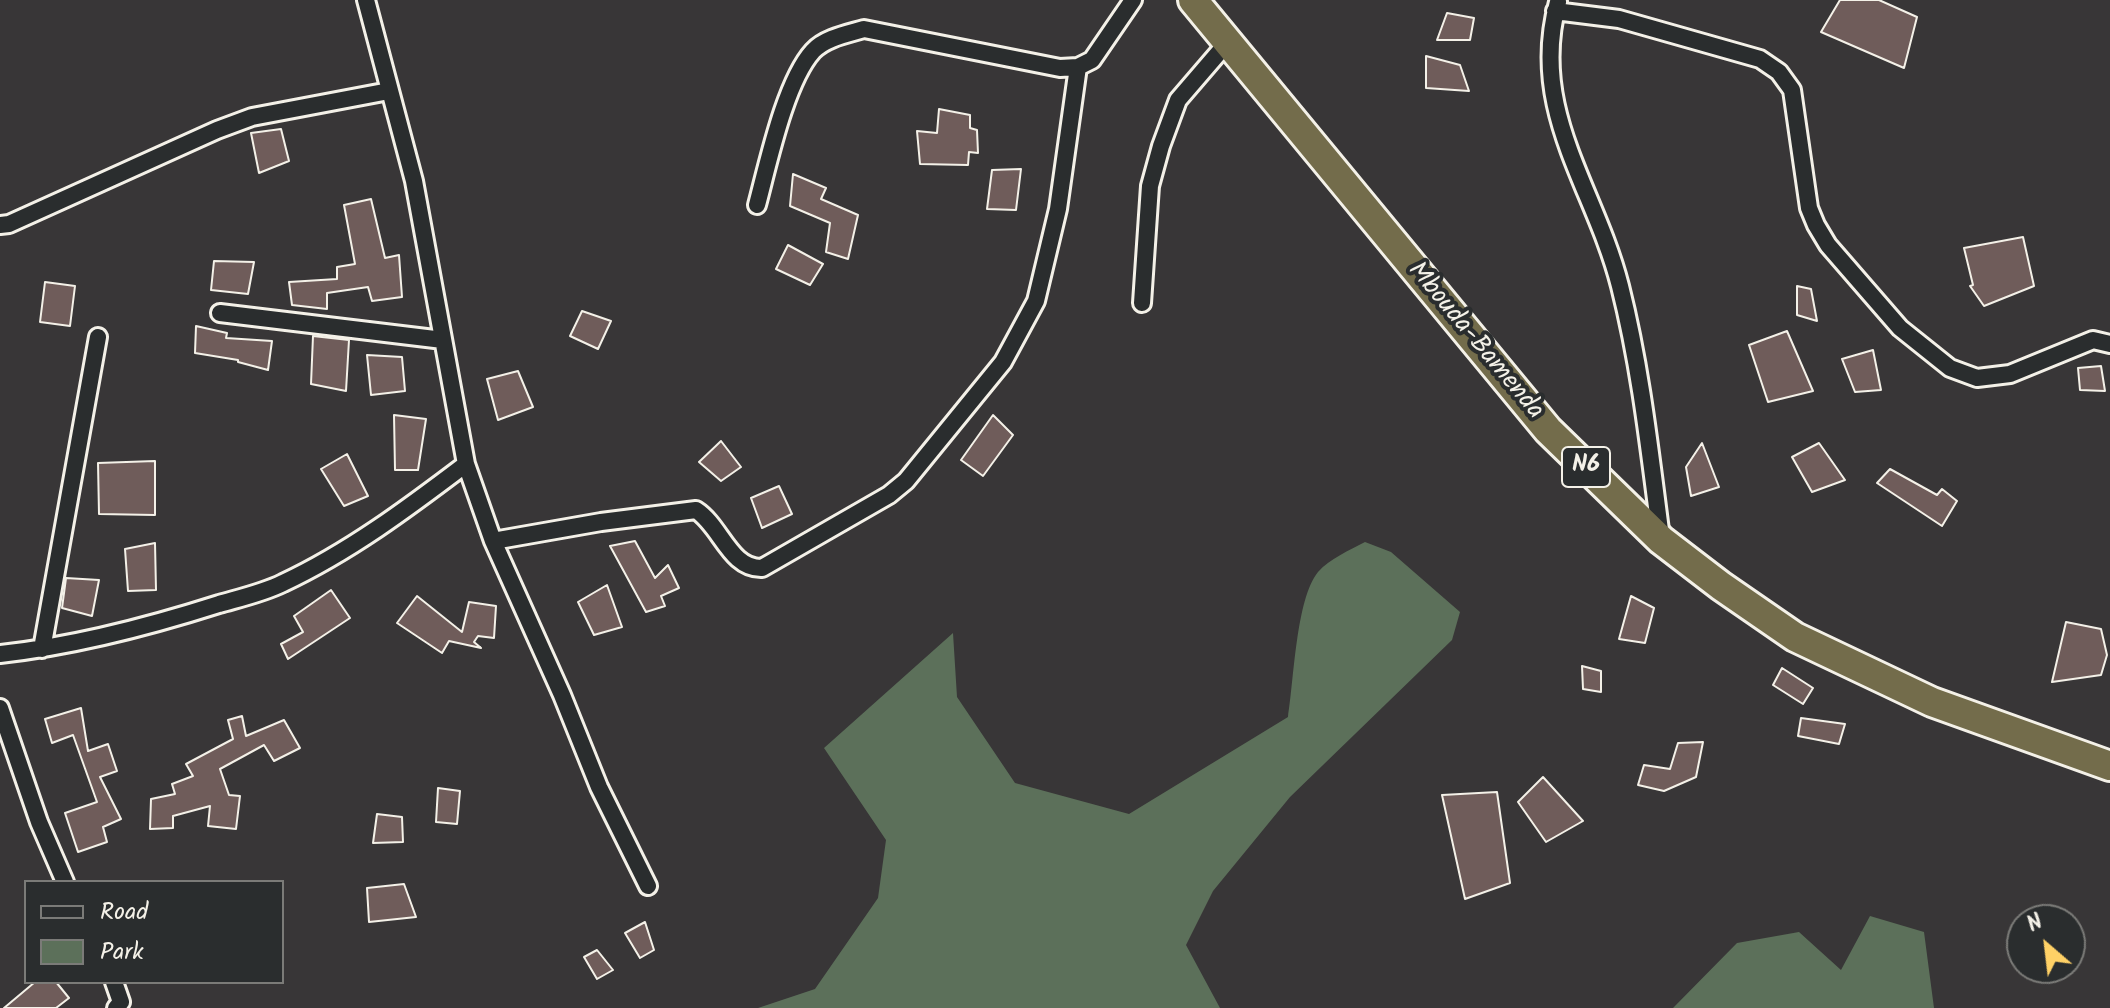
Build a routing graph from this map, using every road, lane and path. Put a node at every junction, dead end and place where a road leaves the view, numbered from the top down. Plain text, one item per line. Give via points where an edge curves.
1 (366, 0) edge
2 (1133, 0) edge
3 (1193, 0) edge
4 (1557, 5) edge
5 (1227, 43) junction
6 (1078, 67) junction
7 (389, 91) junction
8 (757, 205) dead end
9 (0, 225) edge
10 (1142, 303) dead end
11 (220, 313) dead end
12 (98, 337) dead end
13 (443, 340) junction
14 (2110, 344) edge
15 (466, 464) junction
16 (1661, 540) junction
17 (493, 541) junction
18 (42, 649) junction
19 (0, 654) edge
20 (0, 708) edge
21 (2110, 766) edge
22 (64, 880) edge
23 (648, 886) dead end
24 (115, 984) edge
25 (116, 1008) edge

1 - 7 street
2 - 6 street via 1092,60
3 - 5 highway, Mbouda-Bamenda / N6
4 - 14 street via 1760,59 1779,72 1792,90 1816,225 1900,328 1950,368 1977,378 2010,374 2093,340
4 - 16 street via 1549,59 1557,118 1620,284 1642,386
5 - 10 street via 1178,100 1161,146 1150,186
5 - 16 highway, Mbouda-Bamenda / N6 via 1548,430
6 - 8 street via 1060,68 864,29 835,37 814,49 803,66
6 - 17 street via 1058,209 1036,301 1003,362 889,495 762,568 741,563 696,510
7 - 9 street via 241,121
7 - 13 street via 414,181
11 - 13 street
12 - 18 street
13 - 15 street
15 - 17 street
15 - 18 street via 386,525 282,584 170,620
16 - 21 highway, Mbouda-Bamenda / N6 via 1795,637 1932,702
17 - 23 street via 599,787
18 - 19 street
20 - 22 street
24 - 25 street via 121,1002

